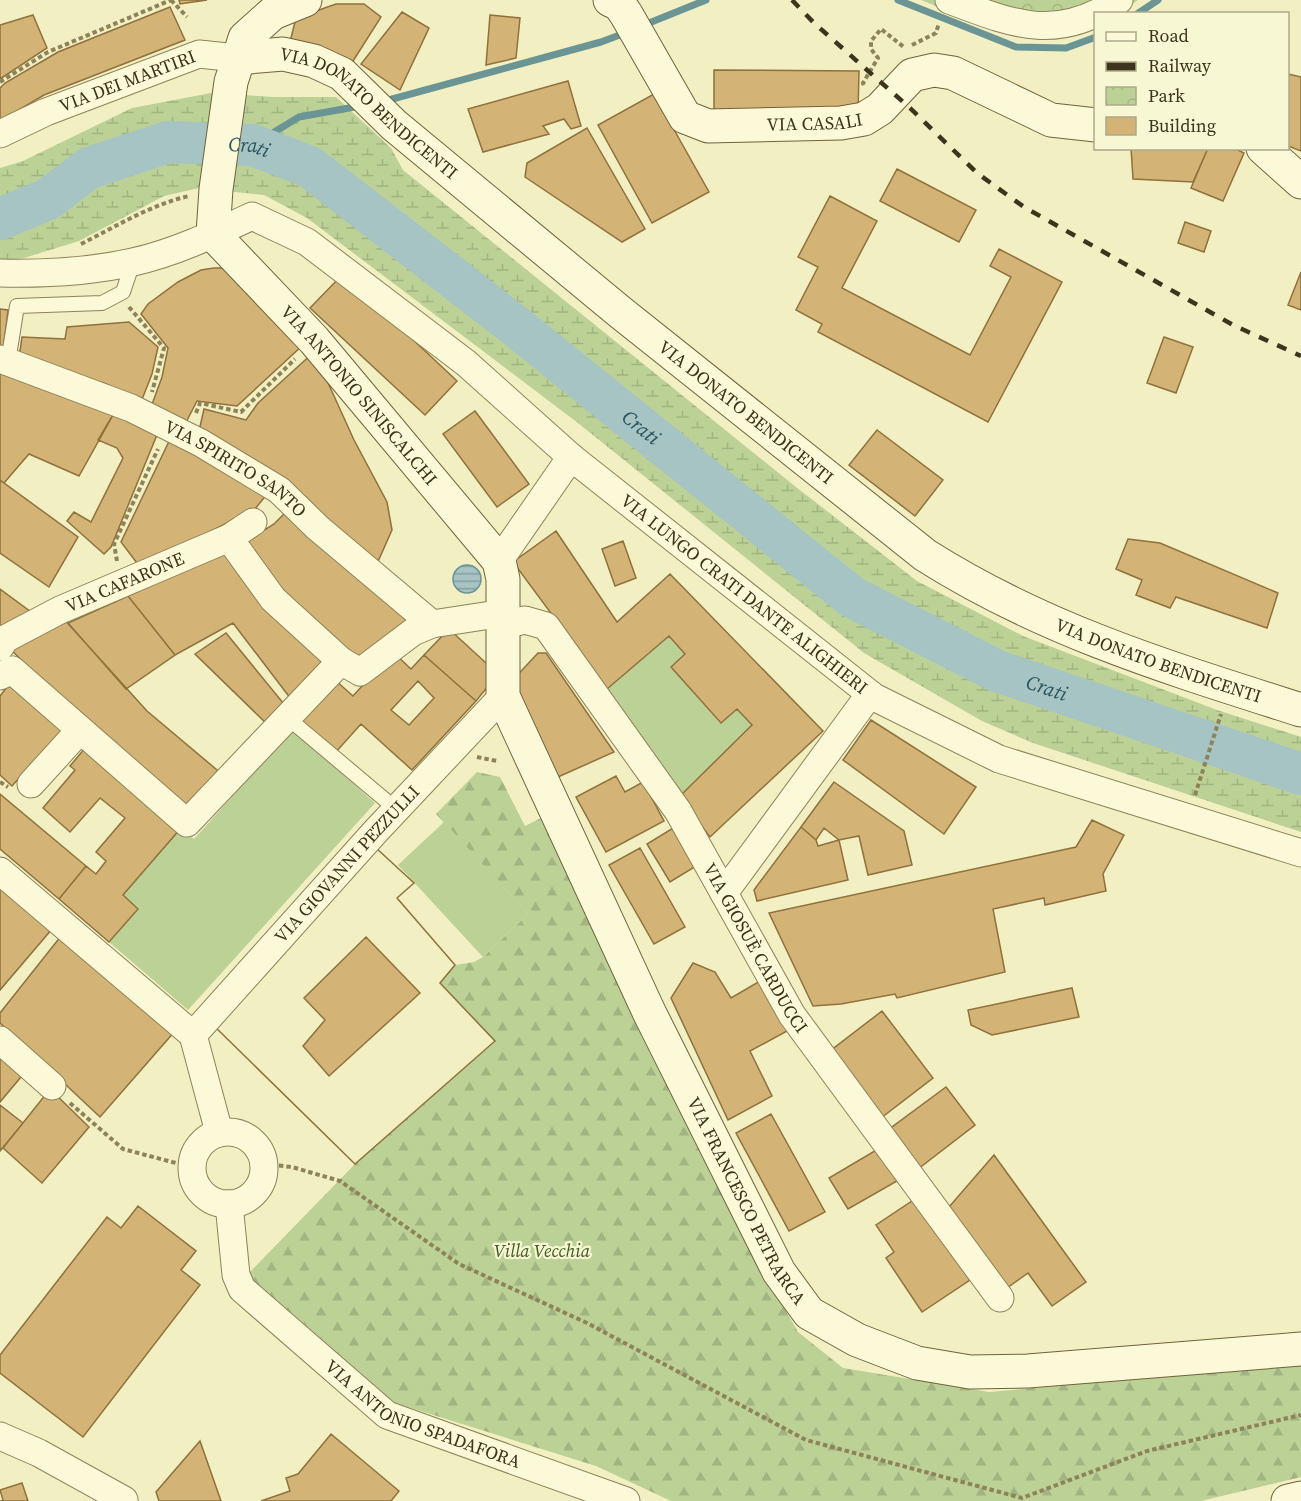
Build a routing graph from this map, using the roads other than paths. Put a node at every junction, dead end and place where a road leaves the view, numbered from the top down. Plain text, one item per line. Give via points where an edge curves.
1 (305, 0) edge
2 (949, 0) edge
3 (1119, 0) edge
4 (1096, 12) edge
5 (1094, 13) edge
6 (625, 18) edge
7 (234, 70) junction
8 (1094, 125) edge
9 (0, 134) edge
10 (1266, 150) edge
11 (1297, 171) edge
12 (213, 234) junction
13 (133, 262) junction
14 (0, 273) edge
15 (4, 361) edge
16 (571, 457) junction
17 (253, 522) dead end
18 (229, 538) junction
19 (499, 561) junction
20 (503, 619) junction
21 (432, 624) junction
22 (0, 647) edge
23 (341, 661) junction
24 (0, 676) edge
25 (870, 694) junction
26 (502, 696) junction
27 (1301, 710) edge
28 (289, 719) junction
29 (80, 730) junction
30 (31, 784) dead end
31 (396, 809) junction
32 (1301, 853) edge
33 (0, 871) edge
34 (723, 893) junction
35 (193, 1035) junction
36 (0, 1040) edge
37 (52, 1086) road end
38 (219, 1132) junction
39 (229, 1204) junction
40 (1000, 1298) dead end
41 (1301, 1349) edge
42 (0, 1436) edge
43 (1301, 1498) edge
44 (124, 1500) edge
45 (626, 1501) edge
46 (1288, 1501) edge

1 - 7 street via 273,13 245,38
2 - 5 street via 1035,28 1076,22
3 - 4 street
6 - 8 street, VIA CASALI via 685,117 708,126 864,119 880,109 912,75 934,70 953,73 1051,120
7 - 9 street, VIA DEI MARTIRI via 199,54 57,107
7 - 12 street
7 - 27 street, VIA DONATO BENDICENTI via 283,54 314,61 342,74 394,125 620,312 925,555 970,583 1110,647
10 - 11 street
12 - 13 street
12 - 16 street, VIA LUNGO CRATI DANTE ALIGHIERI via 252,216 307,242 466,363
12 - 19 street, VIA ANTONIO SINISCALCHI via 314,340
13 - 14 street via 69,272
13 - 15 lane via 123,292 102,303 17,306
15 - 21 street, VIA SPIRITO SANTO via 143,413 279,490
16 - 19 street
16 - 25 street, VIA LUNGO CRATI DANTE ALIGHIERI
17 - 18 street, VIA CAFARONE
18 - 22 street, VIA CAFARONE via 60,610 5,639
18 - 23 street via 273,599
19 - 20 street
20 - 21 street, VIA GIOSUÈ CARDUCCI
20 - 26 street
20 - 34 street, VIA GIOSUÈ CARDUCCI via 546,626 678,811
21 - 23 street, VIA GIOSUÈ CARDUCCI via 413,632 360,672
23 - 28 street
24 - 29 street via 12,670
25 - 32 street, VIA LUNGO CRATI DANTE ALIGHIERI via 999,759
25 - 34 street
26 - 31 street, VIA GIOVANNI PEZZULLI
26 - 41 street, VIA FRANCESCO PETRARCA via 649,1012 779,1272 809,1313 857,1340 917,1363 970,1372 1028,1371
28 - 29 street via 187,823
28 - 31 lane
29 - 30 street
31 - 35 street, VIA GIOVANNI PEZZULLI
33 - 35 street
34 - 40 street, VIA GIOSUÈ CARDUCCI via 792,1015
35 - 38 street
36 - 37 street
38 - 39 street via 196,1149 191,1167 194,1184 202,1193
38 - 39 street via 238,1132 249,1138 264,1164 256,1191
39 - 45 street, VIA ANTONIO SPADAFORA via 236,1275 242,1289 387,1414
42 - 44 street
43 - 46 street

